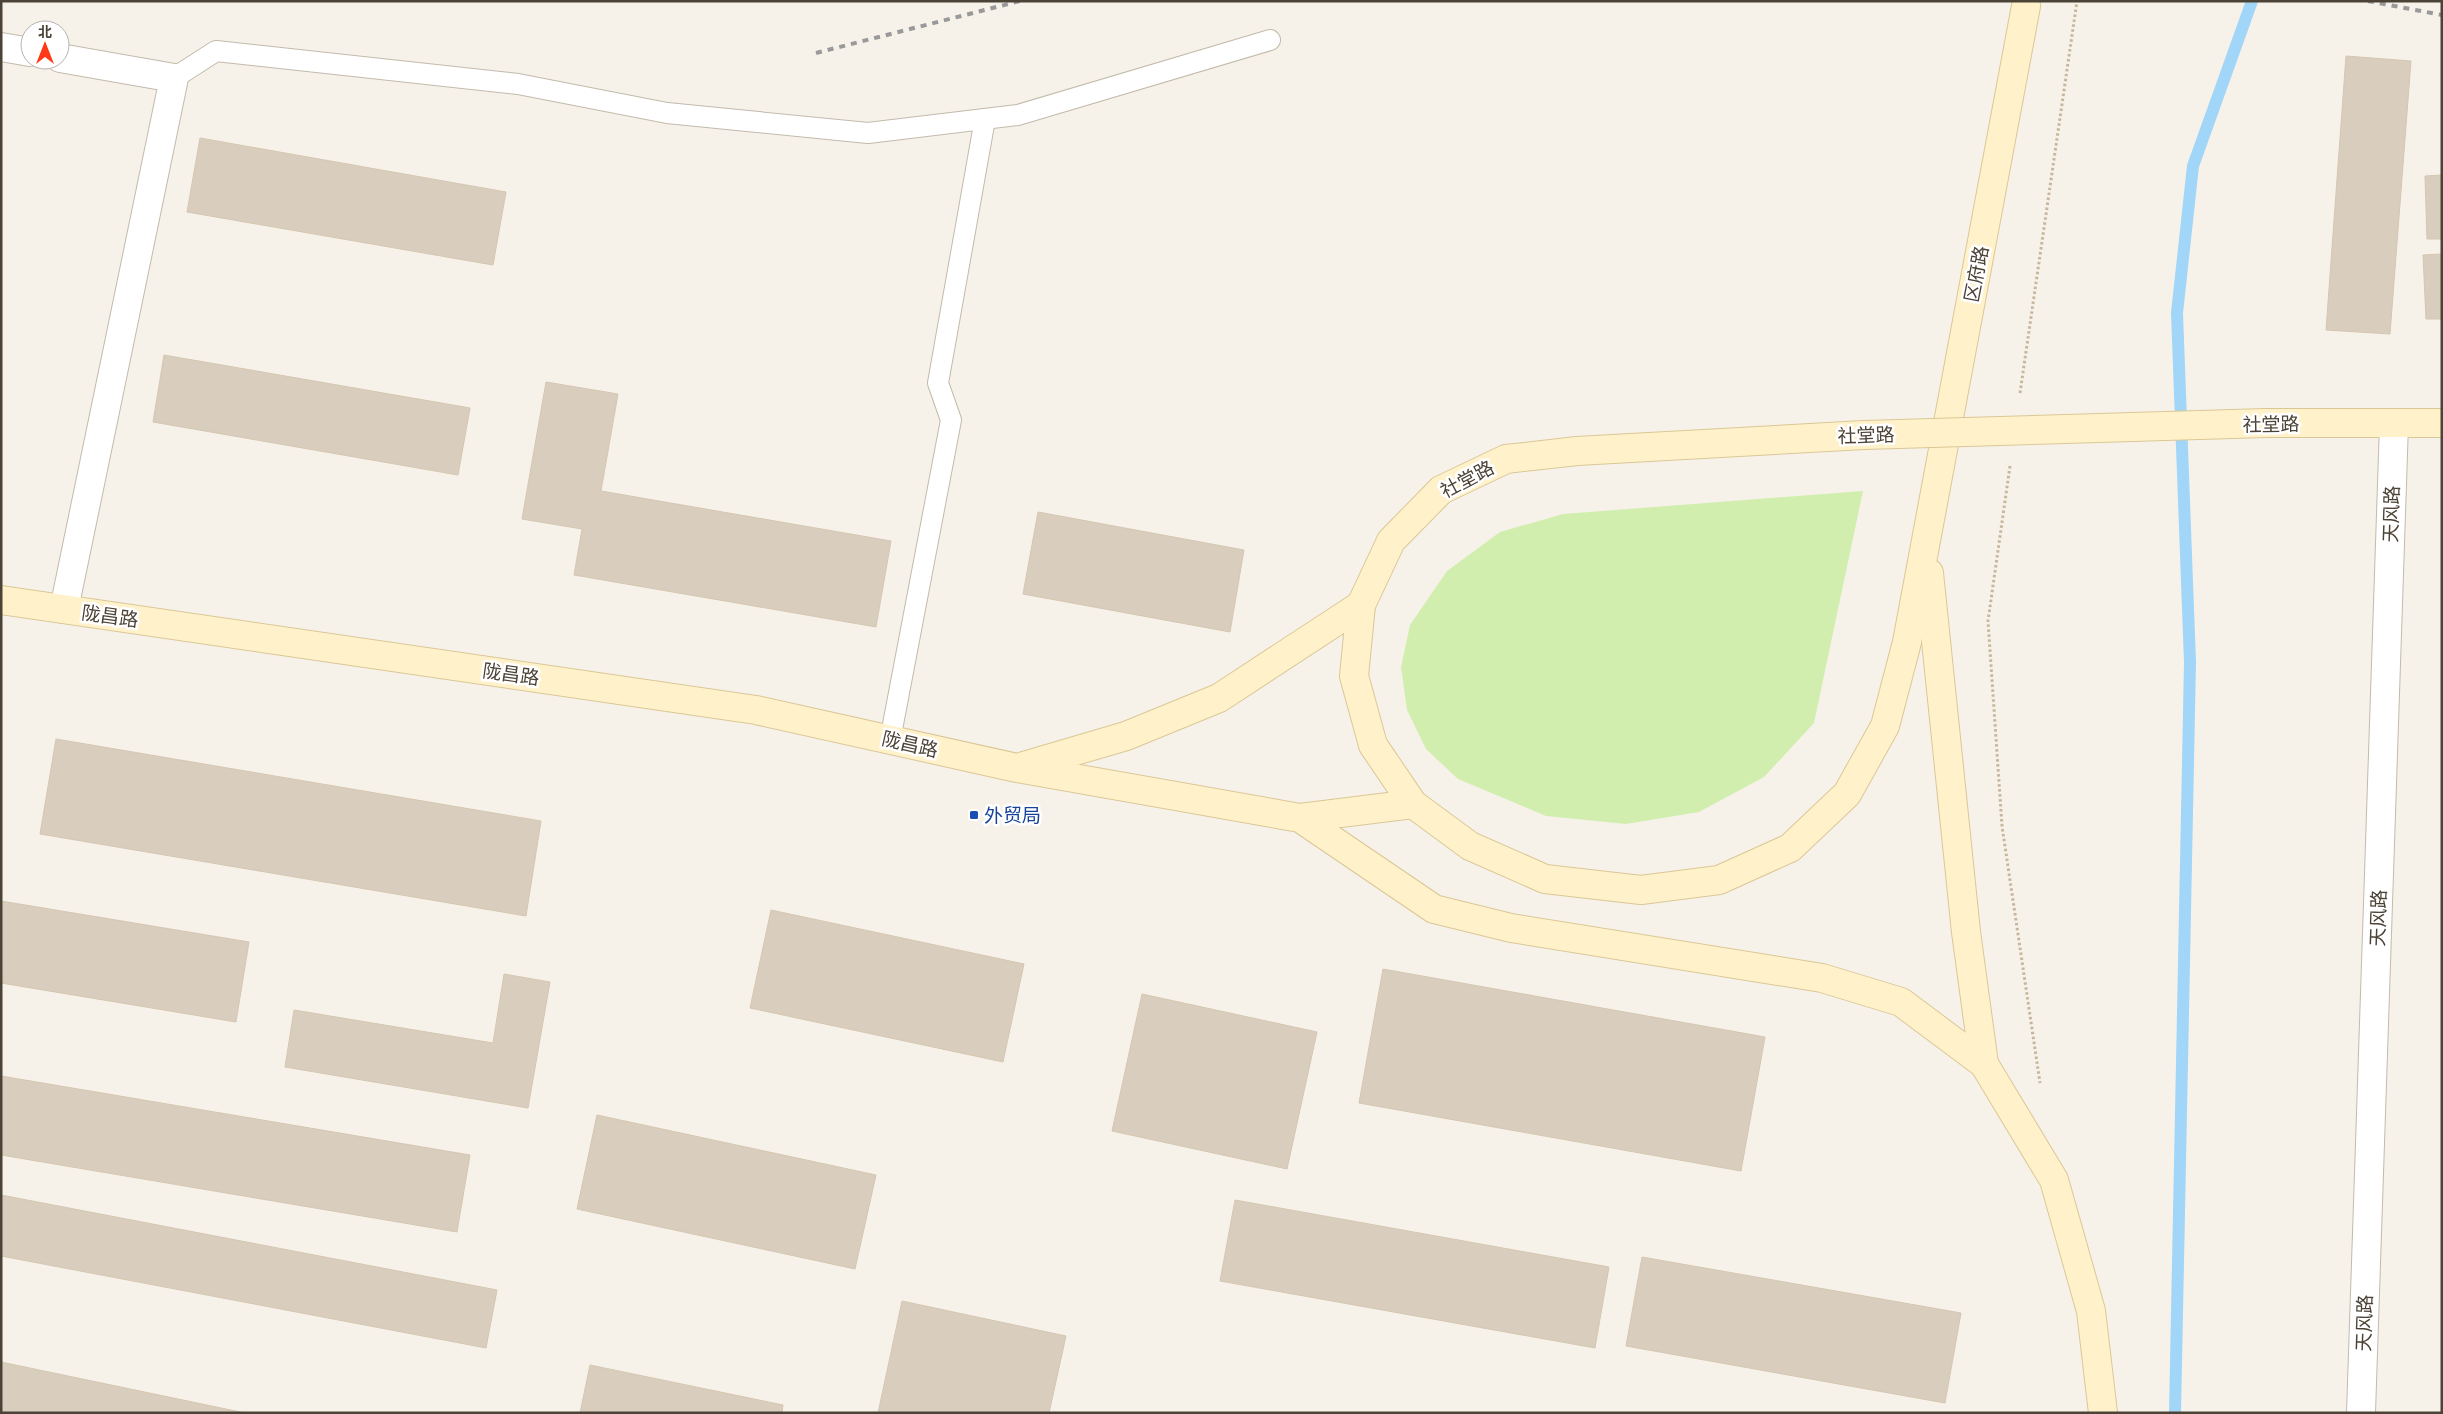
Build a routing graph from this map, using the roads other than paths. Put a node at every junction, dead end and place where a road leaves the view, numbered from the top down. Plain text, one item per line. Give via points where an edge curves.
1 (2026, 6) dead end
2 (1270, 40) dead end
3 (1, 47) edge
4 (20, 50) edge
5 (70, 60) edge
6 (174, 78) junction
7 (985, 119) junction
8 (2442, 422) edge
9 (2394, 424) junction
10 (1926, 541) junction
11 (1, 600) edge
12 (1361, 605) junction
13 (64, 609) junction
14 (890, 740) junction
15 (1017, 768) junction
16 (1413, 804) junction
17 (1300, 818) junction
18 (1984, 1064) junction
19 (2103, 1413) edge
20 (2361, 1413) edge

1 - 10 main road, 区府路
2 - 7 lane via 1018,115
3 - 4 street
5 - 6 street
6 - 7 lane via 216,51 518,84 667,113 868,133
6 - 13 street
7 - 14 lane via 938,383 951,420
8 - 9 main road, 社堂路
9 - 12 main road, 社堂路, bridge via 2266,423 1864,435 1577,451 1506,459 1441,490 1391,540
9 - 20 street, 天风路
10 - 16 main road, 区府路 via 1907,642 1885,726 1847,794 1790,848 1719,880 1641,890 1545,879 1470,846
10 - 18 main road via 1966,932
11 - 13 main road, 陇昌路
12 - 15 main road via 1219,698 1126,736
12 - 16 main road, 区府路 via 1354,676 1373,745
13 - 14 main road, 陇昌路 via 756,710
14 - 15 main road, 陇昌路
15 - 17 main road, 陇昌路
16 - 17 main road
17 - 18 main road via 1434,909 1511,928 1822,978 1901,1002
18 - 19 main road via 2054,1180 2091,1311

